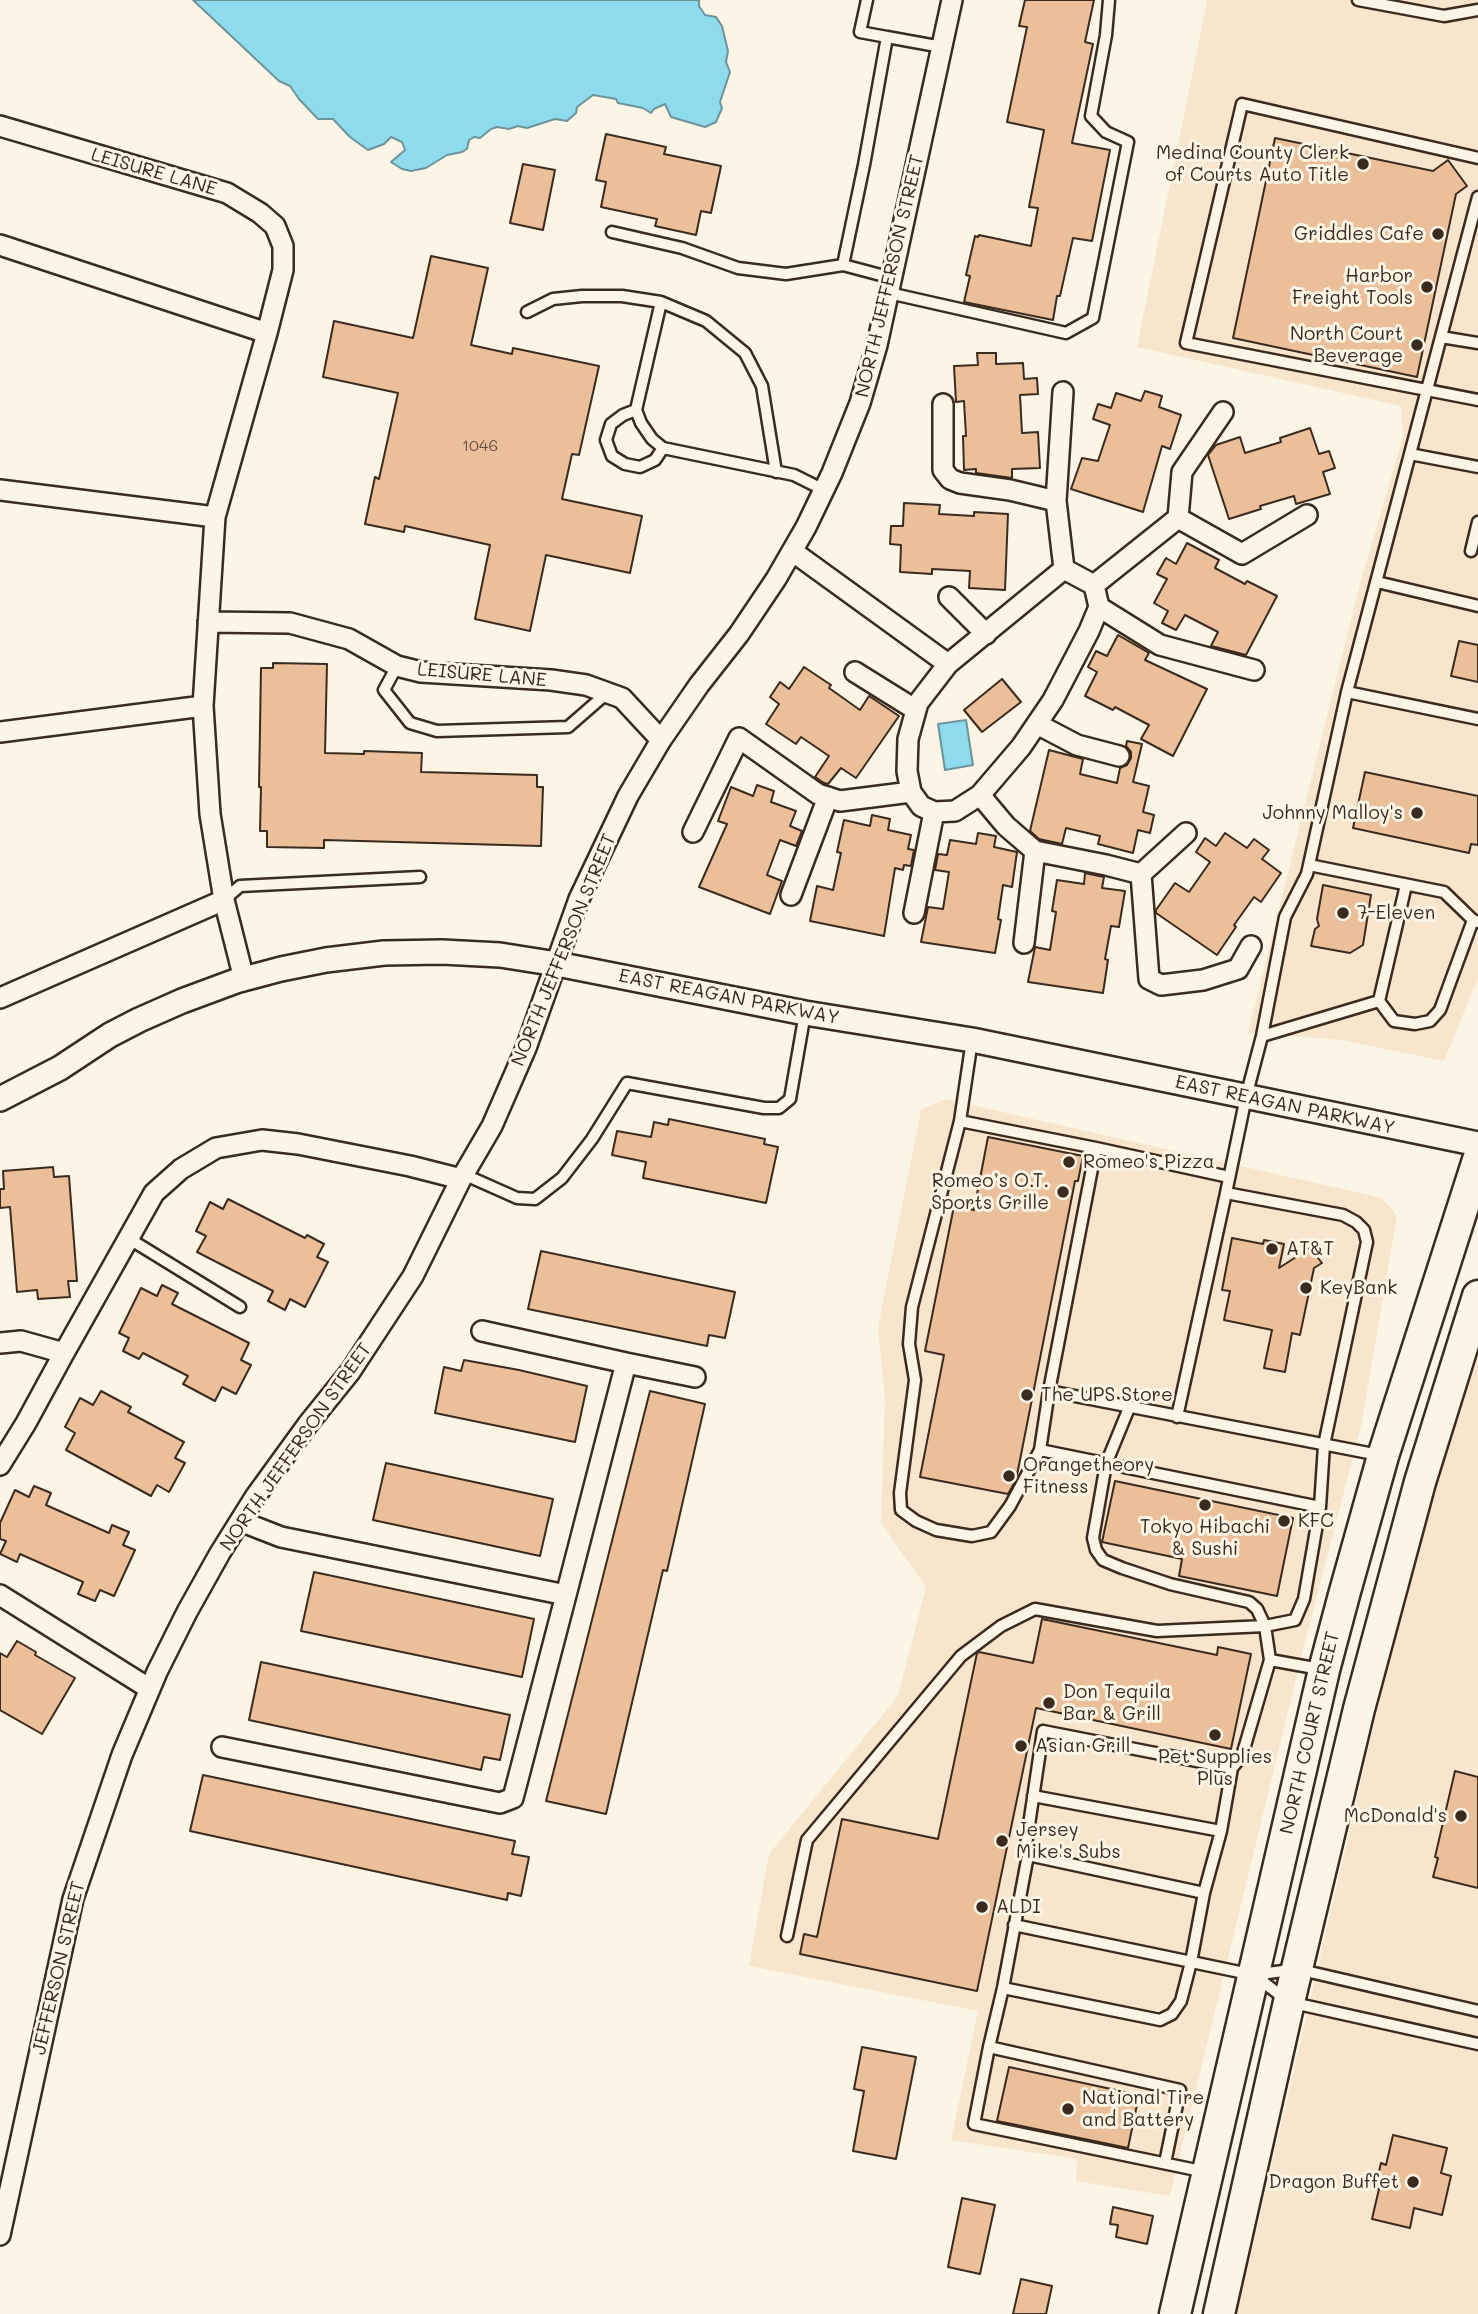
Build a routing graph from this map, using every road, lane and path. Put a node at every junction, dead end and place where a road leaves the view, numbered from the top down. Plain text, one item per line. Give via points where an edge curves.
1 (867, 0) edge
2 (952, 0) edge
3 (1109, 0) edge
4 (1358, 0) edge
5 (1478, 10) edge
6 (887, 37) junction
7 (942, 47) junction
8 (0, 126) edge
9 (1478, 158) edge
10 (1478, 197) edge
11 (612, 232) dead end
12 (1473, 234) edge
13 (0, 246) edge
14 (843, 265) junction
15 (890, 286) junction
16 (661, 302) junction
17 (527, 312) dead end
18 (267, 333) junction
19 (1441, 337) junction
20 (1478, 343) edge
21 (1427, 391) junction
22 (1063, 392) dead end
23 (1478, 400) edge
24 (943, 404) dead end
25 (636, 410) junction
26 (1223, 412) dead end
27 (663, 448) junction
28 (1410, 454) junction
29 (1478, 467) edge
30 (776, 472) junction
31 (0, 490) edge
32 (824, 490) junction
33 (1056, 501) junction
34 (1307, 516) dead end
35 (215, 517) junction
36 (1178, 518) junction
37 (1478, 522) edge
38 (792, 551) junction
39 (1471, 551) dead end
40 (1064, 569) junction
41 (1377, 582) junction
42 (1094, 586) junction
43 (949, 597) dead end
44 (1478, 606) edge
45 (1099, 607) junction
46 (208, 622) junction
47 (986, 634) junction
48 (948, 664) junction
49 (397, 666) junction
50 (1254, 670) dead end
51 (855, 672) dead end
52 (1348, 692) junction
53 (608, 693) junction
54 (203, 706) junction
55 (916, 710) junction
56 (1478, 719) edge
57 (1037, 724) junction
58 (0, 732) edge
59 (661, 740) junction
60 (1119, 756) dead end
61 (911, 792) junction
62 (980, 795) junction
63 (828, 797) junction
64 (934, 812) junction
65 (693, 832) dead end
66 (1186, 833) dead end
67 (1035, 851) junction
68 (1309, 865) junction
69 (1141, 874) junction
70 (420, 877) dead end
71 (1406, 884) junction
72 (791, 895) dead end
73 (224, 900) junction
74 (914, 913) dead end
75 (1476, 921) edge
76 (1024, 943) dead end
77 (1251, 946) dead end
78 (557, 964) junction
79 (244, 979) junction
80 (0, 998) edge
81 (1379, 1001) junction
82 (805, 1013) junction
83 (1262, 1036) junction
84 (972, 1040) junction
85 (1246, 1097) junction
86 (0, 1099) edge
87 (960, 1121) junction
88 (1478, 1144) edge
89 (1096, 1148) junction
90 (1478, 1160) edge
91 (462, 1177) junction
92 (1229, 1177) junction
93 (1226, 1193) junction
94 (128, 1238) junction
95 (1478, 1296) edge
96 (240, 1307) dead end
97 (482, 1331) dead end
98 (0, 1343) edge
99 (64, 1353) junction
100 (626, 1363) junction
101 (695, 1377) dead end
102 (1049, 1391) junction
103 (1129, 1408) junction
104 (1177, 1417) junction
105 (1325, 1445) junction
106 (1040, 1450) junction
107 (1383, 1456) junction
108 (1106, 1464) junction
109 (0, 1465) edge
110 (1320, 1507) junction
111 (240, 1521) junction
112 (0, 1595) edge
113 (566, 1595) junction
114 (1265, 1626) junction
115 (1270, 1660) junction
116 (1324, 1670) junction
117 (150, 1689) junction
118 (142, 1708) joint
119 (222, 1747) dead end
120 (1232, 1768) junction
121 (1033, 1796) junction
122 (1221, 1830) junction
123 (1028, 1855) junction
124 (1204, 1894) junction
125 (1014, 1925) junction
126 (787, 1936) dead end
127 (1191, 1962) junction
128 (1297, 1969) junction
129 (1255, 1976) junction
130 (1003, 1988) junction
131 (1289, 2001) junction
132 (1478, 2011) edge
133 (1478, 2044) edge
134 (989, 2047) junction
135 (1165, 2163) junction
136 (1207, 2173) junction
137 (0, 2235) edge
138 (1175, 2314) edge
139 (1219, 2314) edge

1 - 6 lane via 860,32
2 - 7 street, NORTH JEFFERSON STREET
3 - 15 lane via 1091,116 1106,132 1128,142 1093,318 1066,333
4 - 5 lane via 1444,16
6 - 7 lane
6 - 14 lane
7 - 15 street, NORTH JEFFERSON STREET
8 - 18 street, LEISURE LANE via 227,193 260,213 275,226 283,246 284,270
9 - 21 lane via 1242,104 1186,343
10 - 12 lane
11 - 14 lane via 750,270 786,274
12 - 19 lane
13 - 18 street
14 - 15 lane
15 - 32 street, NORTH JEFFERSON STREET via 860,403
16 - 17 lane via 582,296 553,299
16 - 25 lane
16 - 30 lane via 706,321 745,353 762,386
18 - 35 street, LEISURE LANE
19 - 20 lane
19 - 21 lane
21 - 23 lane
21 - 28 lane
22 - 33 street
24 - 33 street via 943,470 950,479
25 - 27 lane via 652,439
25 - 27 lane via 611,424 606,440 612,456 640,467 655,460
26 - 36 street via 1182,472
27 - 30 lane
28 - 29 lane
28 - 41 lane
30 - 32 lane via 794,475
31 - 35 street
32 - 38 street, NORTH JEFFERSON STREET
33 - 40 street
34 - 36 street via 1242,554
35 - 46 street, LEISURE LANE
36 - 42 street
37 - 39 lane
38 - 48 street
38 - 59 street, NORTH JEFFERSON STREET via 740,634
40 - 42 street
40 - 47 street
41 - 44 lane
41 - 52 lane
42 - 45 street
43 - 47 street
45 - 50 street via 1160,645
45 - 57 street
46 - 49 street, LEISURE LANE via 290,623 349,639
46 - 54 street, LEISURE LANE
47 - 48 street
48 - 55 street
49 - 53 street, LEISURE LANE via 446,675 551,680
49 - 53 lane via 384,690 410,723 437,730 568,727
51 - 55 street
52 - 56 lane
52 - 68 lane
53 - 59 street, LEISURE LANE via 622,698
54 - 58 street
54 - 73 street, LEISURE LANE via 210,814
55 - 61 street via 908,738 906,771
57 - 60 street via 1077,745
57 - 62 street
59 - 78 street, NORTH JEFFERSON STREET via 599,854
61 - 63 street via 840,801
61 - 64 street via 921,806
62 - 64 street via 955,811
62 - 67 street
63 - 65 street via 739,738
63 - 72 street
64 - 74 street
66 - 69 street
67 - 69 street
67 - 76 street
68 - 71 lane
68 - 83 lane via 1286,917
69 - 77 street via 1149,979 1161,985 1203,980 1238,969
70 - 73 lane via 240,886
71 - 75 lane via 1444,892
71 - 81 lane
73 - 79 street, LEISURE LANE
73 - 80 street
75 - 81 lane via 1440,1010 1430,1021 1394,1021
78 - 79 street, EAST REAGAN PARKWAY via 499,955 384,954 326,960
78 - 82 street, EAST REAGAN PARKWAY
78 - 91 street, NORTH JEFFERSON STREET via 492,1126
79 - 86 street, EAST REAGAN PARKWAY via 139,1020
81 - 83 lane
82 - 84 street, EAST REAGAN PARKWAY
82 - 91 lane via 790,1099 779,1108 627,1083 562,1178 535,1199 517,1198
83 - 85 lane
84 - 85 street, EAST REAGAN PARKWAY
84 - 87 lane
85 - 88 street, EAST REAGAN PARKWAY
85 - 92 lane
87 - 89 lane
87 - 106 lane via 912,1307 909,1344 915,1380 901,1510 936,1530 972,1536 991,1532
89 - 92 lane
89 - 102 lane
90 - 107 main road, NORTH COURT STREET
91 - 94 street via 262,1140 216,1148 181,1169 154,1193
91 - 111 street, NORTH JEFFERSON STREET via 413,1276 367,1348
92 - 93 lane
93 - 104 lane
93 - 105 lane via 1343,1215 1364,1230 1367,1242
94 - 96 lane
94 - 99 street
95 - 128 main road via 1391,1587
97 - 100 street
98 - 99 street via 21,1341
99 - 109 street
100 - 101 street
100 - 113 street
102 - 103 lane
102 - 106 lane
103 - 104 lane
103 - 108 lane
104 - 105 lane
105 - 107 lane
105 - 110 lane
106 - 108 lane
107 - 116 main road, NORTH COURT STREET
108 - 110 lane
108 - 114 lane via 1093,1538 1103,1560 1170,1584 1249,1602
110 - 114 lane via 1304,1599 1295,1620
111 - 113 street via 281,1537
111 - 117 street, NORTH JEFFERSON STREET via 187,1612
112 - 117 street
113 - 119 street via 513,1798 500,1803
114 - 115 lane
114 - 126 lane via 1157,1631 1035,1609 1001,1626 961,1656 807,1840
115 - 116 lane
115 - 120 lane via 1242,1756
116 - 129 main road, NORTH COURT STREET
117 - 118 street, NORTH JEFFERSON STREET
118 - 137 street, JEFFERSON STREET via 73,1899
120 - 121 lane via 1043,1731
120 - 122 lane
121 - 122 lane
121 - 123 lane
122 - 124 lane
123 - 124 lane
123 - 125 lane
124 - 127 lane
125 - 127 lane
125 - 130 lane
127 - 129 lane
127 - 130 lane via 1181,2001 1172,2014 1160,2020
128 - 129 lane
128 - 131 main road
128 - 132 lane
129 - 131 lane
129 - 136 main road, NORTH COURT STREET
130 - 134 lane
131 - 133 lane
131 - 139 main road
134 - 135 lane via 1180,2090
134 - 135 lane via 974,2124
135 - 136 lane
136 - 138 main road, NORTH COURT STREET

